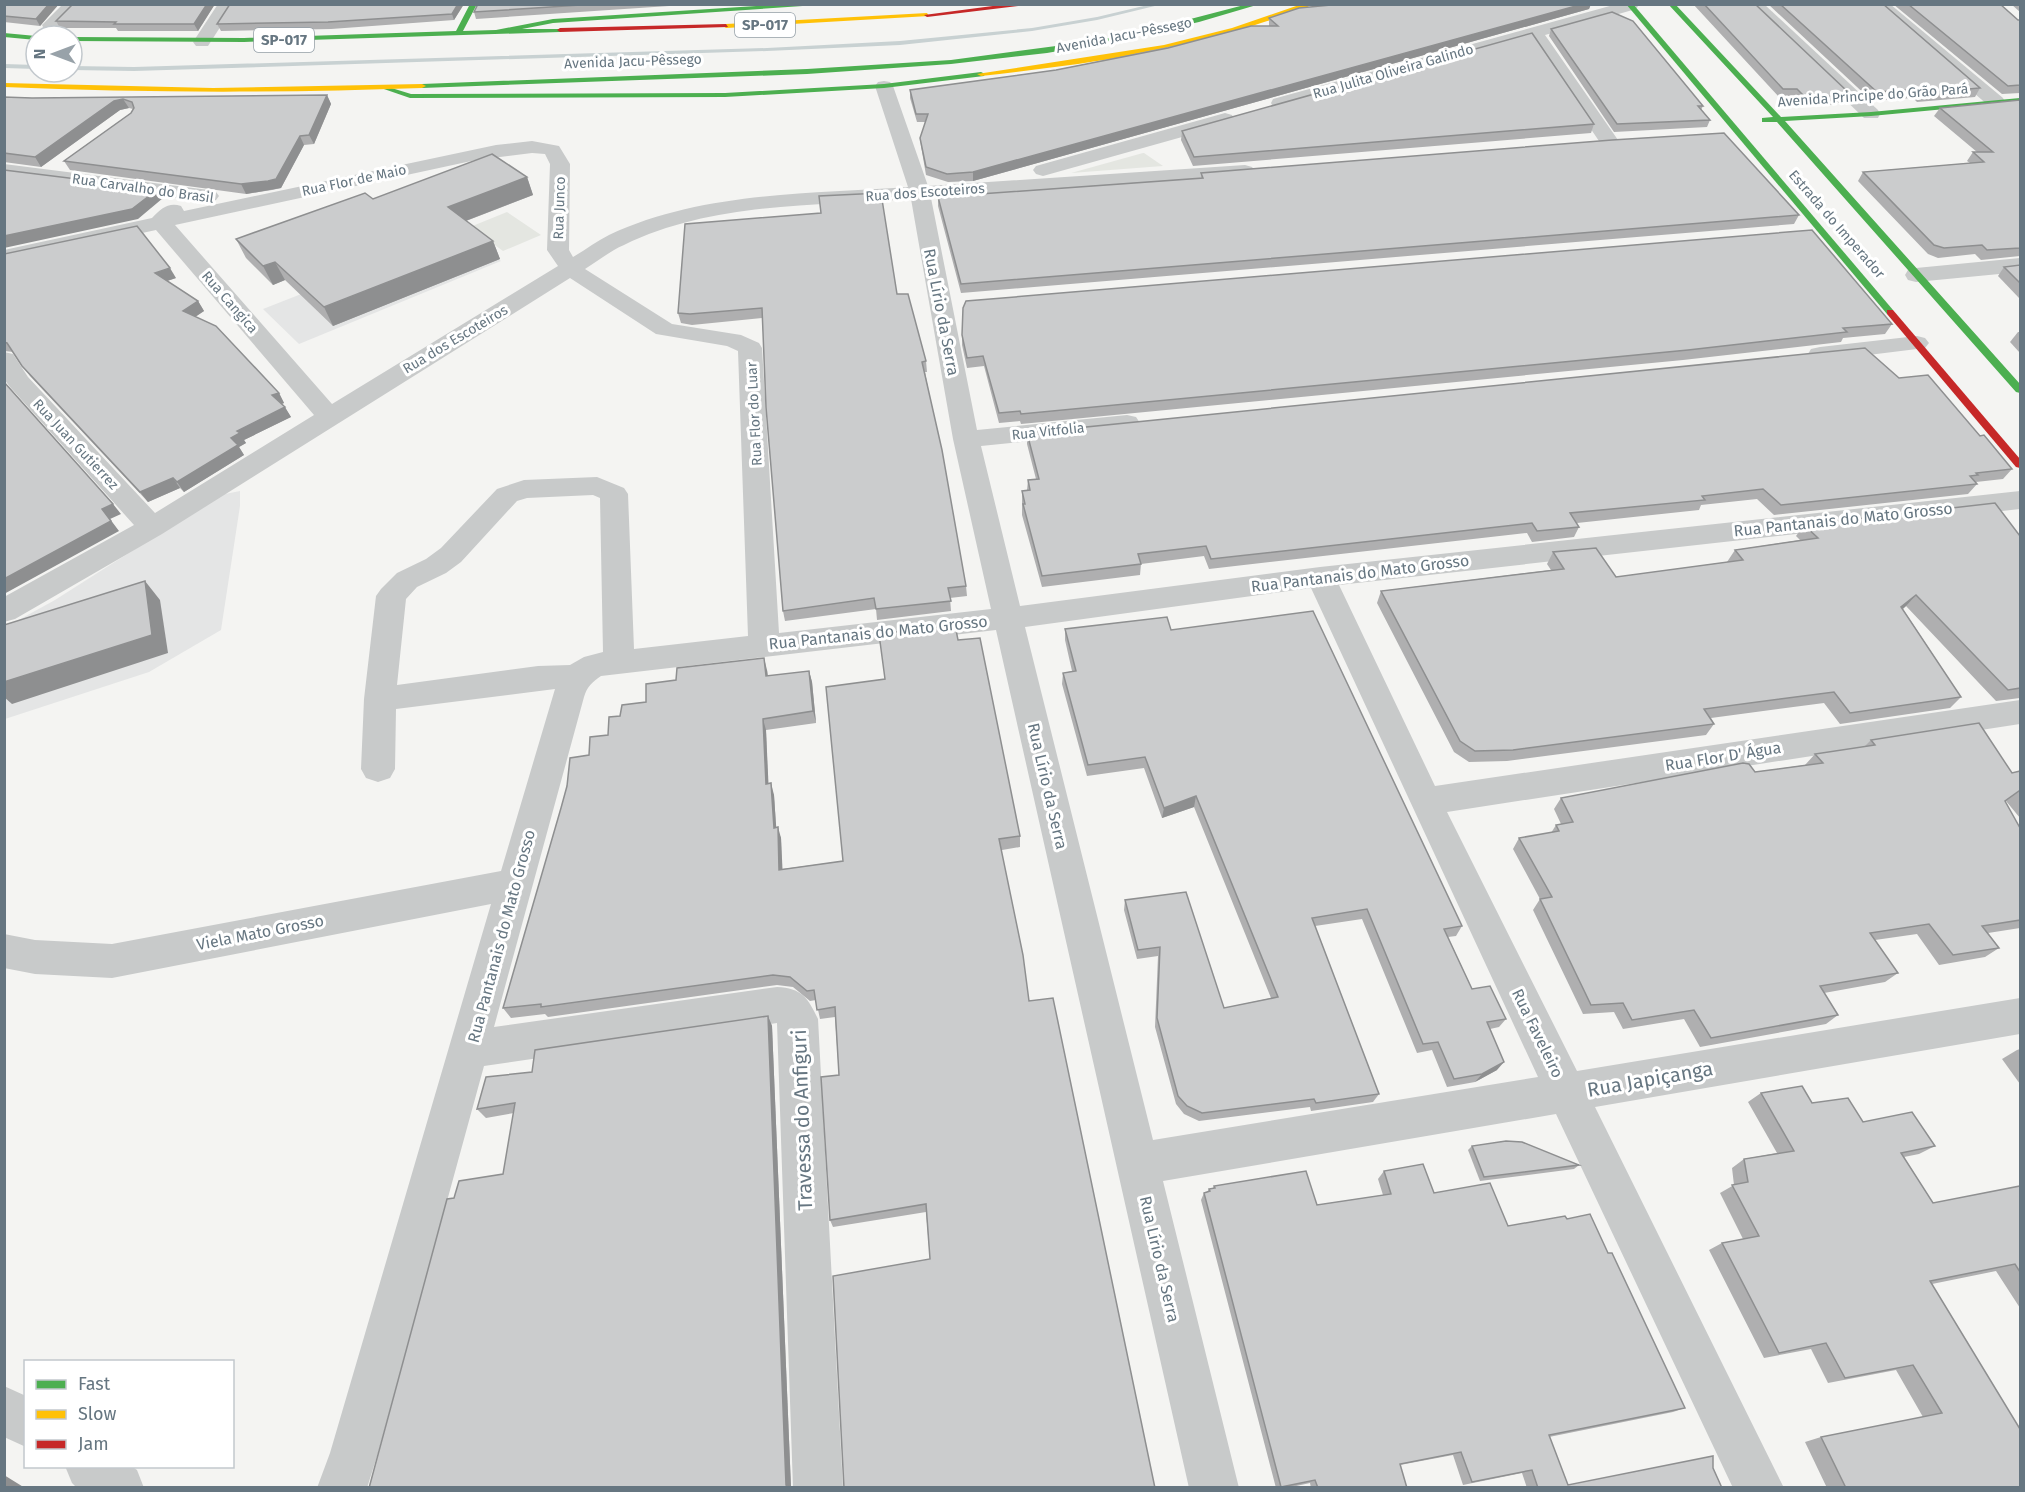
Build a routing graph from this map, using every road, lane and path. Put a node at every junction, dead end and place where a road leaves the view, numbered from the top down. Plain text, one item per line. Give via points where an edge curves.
1 (74, 4) edge
2 (227, 4) edge
3 (474, 4) edge
4 (829, 4) edge
5 (1032, 4) edge
6 (1257, 4) edge
7 (1310, 4) edge
8 (1671, 4) edge
9 (1754, 4) edge
10 (1879, 4) edge
11 (1632, 5) edge
12 (1687, 22) junction
13 (51, 24) edge
14 (496, 32) junction
15 (1534, 32) junction
16 (458, 33) junction
17 (4, 34) edge
18 (24, 36) edge
19 (84, 39) edge
20 (202, 42) junction
21 (874, 77) junction
22 (4, 85) edge
23 (385, 88) junction
24 (2020, 100) edge
25 (1996, 102) junction
26 (1261, 109) edge
27 (1871, 114) junction
28 (1239, 115) edge
29 (1779, 119) junction
30 (1726, 130) junction
31 (1157, 139) junction
32 (1632, 139) edge
33 (1608, 140) junction
34 (1586, 142) edge
35 (549, 148) joint
36 (64, 162) edge
37 (1260, 169) edge
38 (4, 170) edge
39 (1202, 174) junction
40 (46, 175) junction
41 (981, 188) junction
42 (195, 194) junction
43 (920, 194) junction
44 (246, 202) junction
45 (160, 221) junction
46 (1821, 230) junction
47 (1797, 232) edge
48 (4, 257) edge
49 (2020, 265) edge
50 (570, 268) junction
51 (1916, 275) junction
52 (1917, 343) junction
53 (1800, 356) edge
54 (4, 359) edge
55 (2020, 390) edge
56 (329, 416) junction
57 (1154, 421) edge
58 (966, 439) junction
59 (2020, 465) edge
60 (2020, 500) edge
61 (152, 527) junction
62 (1320, 577) junction
63 (4, 611) edge
64 (1008, 618) junction
65 (764, 645) junction
66 (619, 663) junction
67 (577, 676) junction
68 (380, 699) junction
69 (2020, 712) edge
70 (378, 769) dead end
71 (1425, 801) junction
72 (515, 884) junction
73 (4, 951) edge
74 (2020, 1016) edge
75 (470, 1048) junction
76 (1568, 1094) junction
77 (1137, 1164) junction
78 (4, 1410) edge
79 (24, 1422) edge
80 (90, 1468) edge
81 (119, 1488) edge
82 (342, 1488) edge
83 (818, 1488) edge
84 (1214, 1488) edge
85 (1759, 1488) edge

1 - 13 street
2 - 20 street
3 - 16 main road
4 - 14 main road via 553,21
5 - 14 main road, Avenida Jacu-Pêssego / SP-017 via 842,22
6 - 21 main road, Avenida Jacu-Pêssego via 1095,44
7 - 21 main road, Avenida Jacu-Pêssego via 1223,33 1078,62
8 - 12 main road, Estrada do Imperador
9 - 27 street
10 - 25 street
11 - 12 main road via 1664,21
11 - 15 street, Rua Julita Oliveira Galindo
11 - 30 main road, Estrada do Imperador
12 - 29 main road, Estrada do Imperador
14 - 16 main road, Avenida Jacu-Pêssego / SP-017
15 - 26 street, Rua Julita Oliveira Galindo
15 - 33 street
16 - 20 main road, Avenida Jacu-Pêssego / SP-017
17 - 18 main road
19 - 20 main road, Avenida Jacu-Pêssego / SP-017
21 - 23 main road, Avenida Jacu-Pêssego
21 - 23 main road, Avenida Jacu-Pêssego via 725,95 410,96
21 - 43 street, Rua Lírio da Serra
22 - 23 main road, Avenida Jacu-Pêssego via 199,90
24 - 25 main road, Avenida Principe do Grão Pará
25 - 27 main road, Avenida Principe do Grão Pará
27 - 29 main road, Avenida Principe do Grão Pará
28 - 31 street
29 - 30 main road, Avenida Principe do Grão Pará
29 - 51 main road, Estrada do Imperador
30 - 46 main road, Estrada do Imperador
31 - 39 street via 1181,164
31 - 41 street
32 - 33 street
33 - 34 street
35 - 44 street, Rua Flor de Maio via 495,152
35 - 50 street, Rua Junco via 560,164 558,250
36 - 40 street
37 - 39 street, Rua dos Escoteiros
38 - 40 street, Rua Carvalho do Brasil
39 - 41 street, Rua dos Escoteiros
40 - 42 street, Rua Carvalho do Brasil
41 - 43 street, Rua dos Escoteiros
42 - 44 street, Rua Carvalho do Brasil
42 - 45 street
43 - 50 street, Rua dos Escoteiros via 714,209 681,216 616,240
43 - 58 street, Rua Lírio da Serra via 951,303
44 - 45 street, Rua Flor de Maio
45 - 48 street, Rua Flor de Maio
45 - 56 street, Rua Cangica
46 - 47 street
46 - 52 main road, Estrada do Imperador
49 - 51 street
50 - 56 street, Rua dos Escoteiros
50 - 65 street, Rua Flor do Luar via 664,329 681,335 733,339 750,348
51 - 55 main road, Estrada do Imperador
52 - 53 street
52 - 59 main road, Estrada do Imperador
54 - 61 street, Rua Juan Gutierrez via 19,382
56 - 61 street, Rua dos Escoteiros
57 - 58 street, Rua Vitfolia
58 - 64 street, Rua Lírio da Serra
60 - 62 street, Rua Pantanais do Mato Grosso
61 - 63 street, Rua dos Escoteiros
62 - 64 street, Rua Pantanais do Mato Grosso
62 - 71 street, Rua Faveleiro
64 - 65 street, Rua Pantanais do Mato Grosso
64 - 77 street, Rua Lírio da Serra
65 - 66 street, Rua Pantanais do Mato Grosso
66 - 67 street, Rua Pantanais do Mato Grosso via 595,665
66 - 68 street via 614,494 597,486 524,489 507,495 451,555 407,580 391,596
67 - 68 street
67 - 72 street, Rua Pantanais do Mato Grosso
68 - 70 street
69 - 71 street, Rua Flor D' Água
71 - 76 street, Rua Faveleiro
72 - 73 street, Viela Mato Grosso via 112,960 35,957
72 - 75 street, Rua Pantanais do Mato Grosso
74 - 76 street, Rua Japiçanga
75 - 82 street, Rua Pantanais do Mato Grosso
75 - 83 street, Travessa do Anfiguri via 777,1005 793,1008 798,1019
76 - 77 street, Rua Japiçanga
76 - 85 street, Rua Faveleiro
77 - 84 street, Rua Lírio da Serra
78 - 79 street
80 - 81 street

